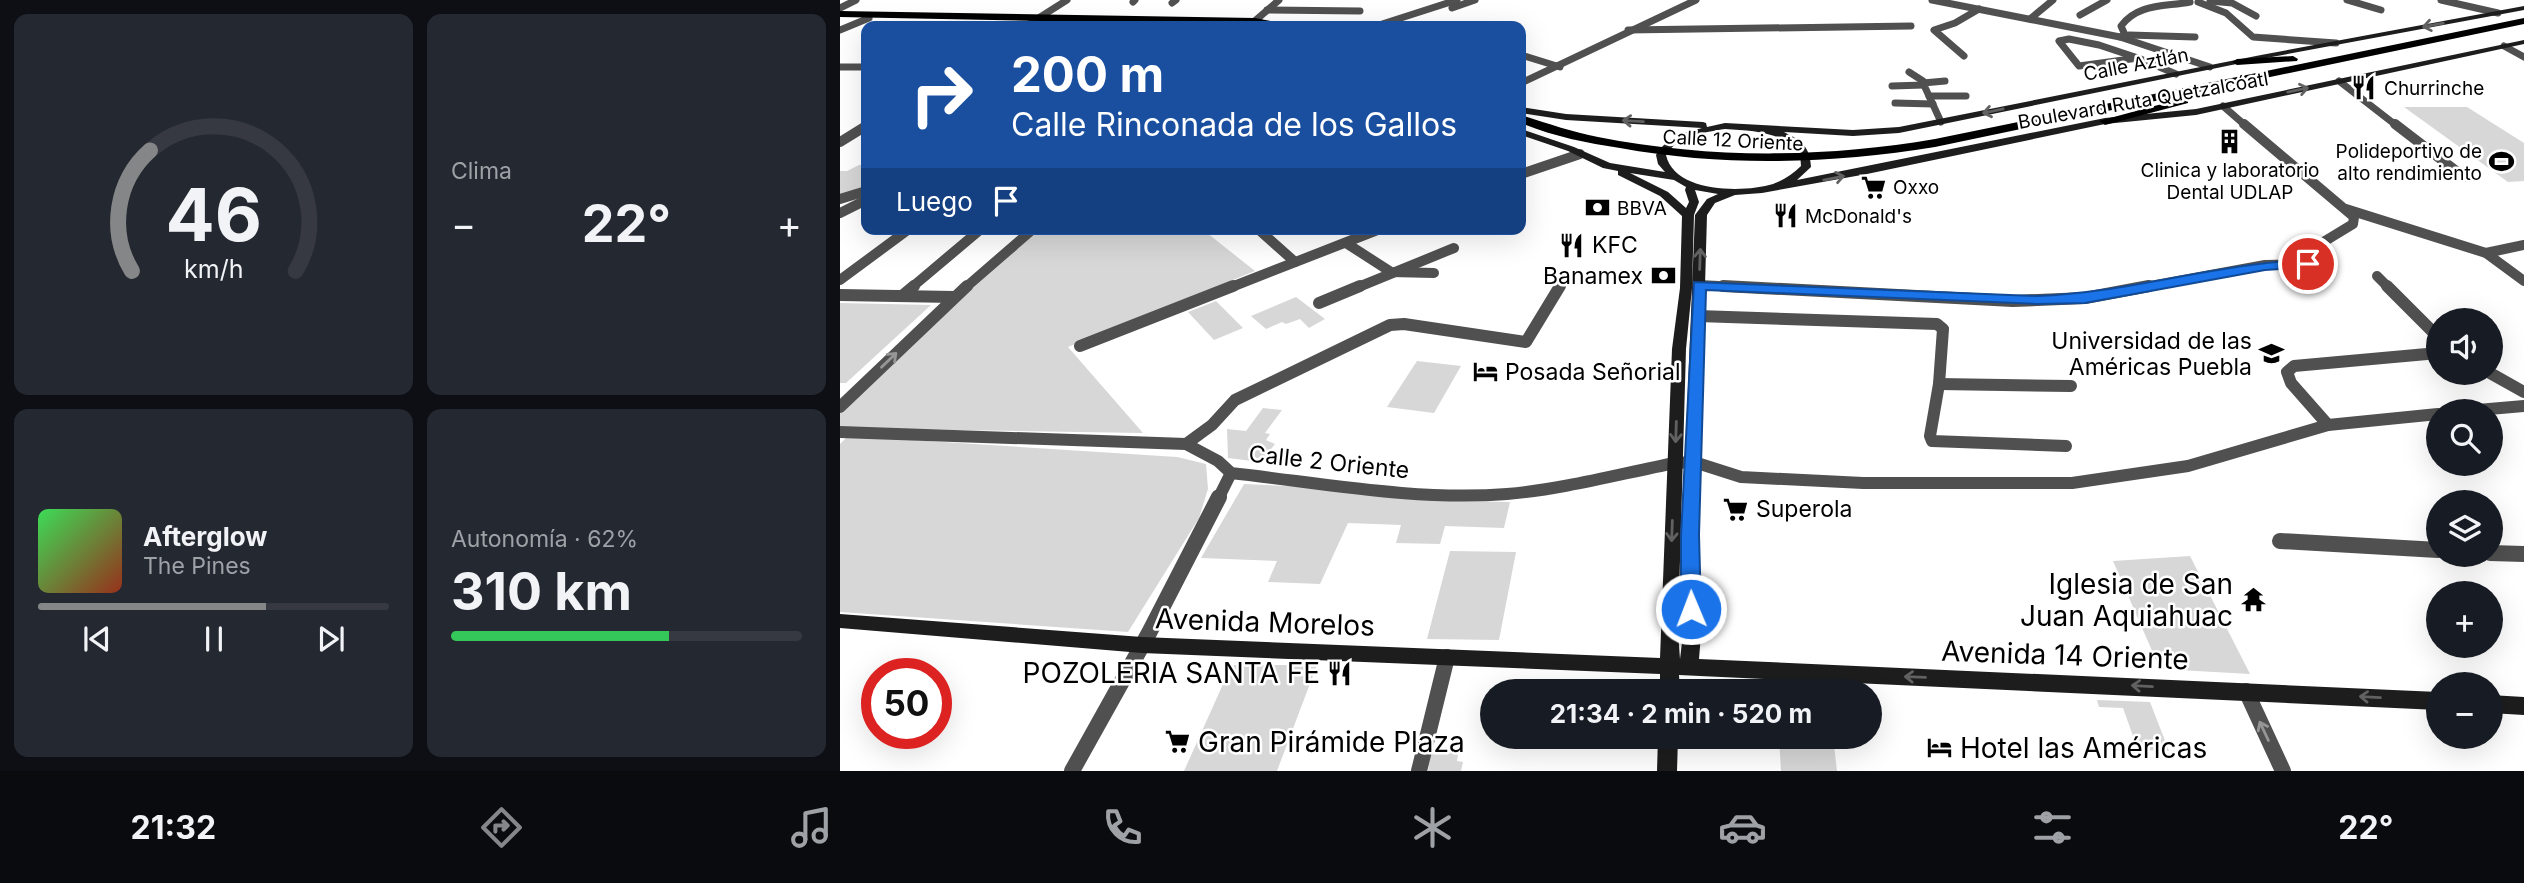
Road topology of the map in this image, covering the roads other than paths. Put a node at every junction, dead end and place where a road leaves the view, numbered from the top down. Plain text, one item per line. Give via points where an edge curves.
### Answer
1 (856, 0) edge
2 (1067, 0) edge
3 (1279, 0) edge
4 (1458, 0) edge
5 (1475, 0) edge
6 (1696, 0) edge
7 (1932, 0) edge
8 (1960, 0) edge
9 (2040, 0) edge
10 (2053, 0) edge
11 (2347, 0) edge
12 (2376, 0) edge
13 (2440, 0) edge
14 (2102, 1) edge
15 (2194, 1) edge
16 (2244, 2) dead end
17 (1989, 3) dead end
18 (2232, 3) junction
19 (1969, 5) junction
20 (2362, 5) junction
21 (2172, 6) junction
22 (840, 8) edge
23 (2524, 8) edge
24 (1979, 9) junction
25 (1267, 10) junction
26 (2381, 10) dead end
27 (1360, 11) dead end
28 (2495, 14) junction
29 (2080, 15) dead end
30 (2179, 15) dead end
31 (840, 16) edge
32 (2256, 16) dead end
33 (2019, 17) junction
34 (869, 18) junction
35 (2030, 19) junction
36 (861, 21) edge
37 (862, 21) edge
38 (992, 21) edge
39 (1001, 21) edge
40 (1035, 21) edge
41 (1258, 21) edge
42 (1392, 21) edge
43 (1410, 21) edge
44 (2524, 21) edge
45 (1911, 26) dead end
46 (2524, 29) edge
47 (840, 30) edge
48 (1628, 30) junction
49 (2123, 36) junction
50 (2194, 37) dead end
51 (2336, 43) junction
52 (2524, 44) edge
53 (2505, 46) junction
54 (2363, 54) junction
55 (1526, 56) edge
56 (1964, 57) dead end
57 (2524, 57) edge
58 (2138, 58) junction
59 (2237, 62) junction
60 (1560, 66) junction
61 (840, 67) edge
62 (861, 67) edge
63 (2210, 67) junction
64 (1909, 72) dead end
65 (2176, 74) junction
66 (1526, 81) edge
67 (1945, 81) dead end
68 (2339, 81) junction
69 (1924, 83) junction
70 (1892, 86) dead end
71 (1966, 96) dead end
72 (2198, 96) junction
73 (1931, 100) junction
74 (1895, 103) dead end
75 (2223, 106) junction
76 (1526, 111) edge
77 (2105, 121) junction
78 (1941, 122) junction
79 (1725, 126) junction
80 (1532, 128) edge
81 (1754, 128) junction
82 (861, 129) edge
83 (840, 133) edge
84 (855, 133) junction
85 (861, 133) edge
86 (1526, 134) edge
87 (840, 142) edge
88 (1868, 152) joint
89 (1580, 154) junction
90 (1662, 159) junction
91 (1607, 166) junction
92 (1526, 172) edge
93 (1675, 177) junction
94 (2464, 177) dead end
95 (1691, 184) junction
96 (1767, 189) junction
97 (1733, 192) junction
98 (861, 193) edge
99 (1664, 194) junction
100 (840, 201) edge
101 (861, 202) edge
102 (861, 203) edge
103 (2343, 208) junction
104 (840, 213) edge
105 (1688, 215) junction
106 (901, 235) edge
107 (974, 235) edge
108 (1026, 235) edge
109 (1265, 235) edge
110 (1365, 235) edge
111 (1346, 243) junction
112 (2524, 244) edge
113 (1454, 248) dead end
114 (2486, 253) junction
115 (1295, 262) junction
116 (1391, 272) junction
117 (1434, 273) dead end
118 (2377, 276) dead end
119 (840, 280) edge
120 (1563, 281) dead end
121 (2524, 281) edge
122 (1699, 285) junction
123 (840, 295) edge
124 (902, 296) junction
125 (954, 297) junction
126 (1319, 303) dead end
127 (1698, 316) junction
128 (2426, 325) edge
129 (1080, 346) dead end
130 (2426, 354) edge
131 (2503, 380) edge
132 (1939, 384) junction
133 (2071, 386) dead end
134 (2524, 392) edge
135 (2524, 406) edge
136 (840, 407) edge
137 (2503, 408) edge
138 (2426, 415) edge
139 (2328, 425) junction
140 (840, 432) edge
141 (1932, 441) joint
142 (1186, 444) junction
143 (2066, 446) dead end
144 (1694, 462) junction
145 (1675, 463) junction
146 (1231, 473) junction
147 (2280, 541) dead end
148 (2426, 549) edge
149 (2503, 553) edge
150 (2524, 554) edge
151 (840, 621) edge
152 (1142, 645) junction
153 (1447, 657) junction
154 (1680, 667) junction
155 (1675, 679) edge
156 (2246, 691) junction
157 (2426, 700) edge
158 (2503, 705) edge
159 (2524, 706) edge
160 (1668, 749) edge
161 (1072, 771) edge
162 (1419, 771) edge
163 (1667, 771) edge
164 (2283, 771) edge

1 - 22 street
2 - 40 street
3 - 25 street
4 - 42 street
5 - 43 street
6 - 48 street
7 - 19 street
8 - 19 street
9 - 33 street
10 - 35 street
11 - 20 street
12 - 20 street
13 - 28 street
14 - 29 street
15 - 18 street
15 - 21 street
15 - 51 street via 2226,13 2253,37
16 - 18 street
17 - 19 street
18 - 32 street
19 - 24 street
20 - 26 street
21 - 30 street
21 - 49 street via 2140,5 2127,13 2121,26
23 - 28 main road, Calle Aztlán
24 - 33 street
24 - 56 street via 1934,30
25 - 27 street
25 - 41 street
28 -> 51 main road, Calle Aztlán
31 - 34 main road
31 - 39 main road
33 - 35 street
34 - 37 street
34 - 38 main road
35 - 49 street
36 - 47 street
44 - 54 main road, Boulevard Ruta Quetzalcóatl
45 - 48 street
46 - 72 main road
48 - 60 street
49 - 50 street
49 - 63 street
51 - 59 main road, Calle Aztlán
52 - 53 main road, Boulevard Ruta Quetzalcóatl
53 - 57 street
53 - 68 main road, Boulevard Ruta Quetzalcóatl
54 - 59 main road
54 - 88 main road, Boulevard Ruta Quetzalcóatl
55 - 60 street
58 - 58 street via 2073,39 2059,41 2083,67
58 - 65 street
59 - 63 main road, Calle Aztlán
60 - 66 street
61 - 62 street
63 - 65 main road, Calle Aztlán
64 - 69 street
65 -> 78 main road, Calle Aztlán
67 - 69 street
75 -> 68 main road, Boulevard Ruta Quetzalcóatl
68 - 94 street
69 - 70 street
69 - 73 street
71 - 73 street
72 - 77 main road
72 - 80 main road, Calle 12 Oriente via 1946,148 1843,162 1741,163 1641,154
73 - 74 street
73 - 78 street
75 - 77 main road, Boulevard Ruta Quetzalcóatl
75 - 103 street
79 -> 76 main road
96 -> 77 main road, Boulevard Ruta Quetzalcóatl
78 - 81 main road, Calle Aztlán via 1867,133
79 - 81 main road
79 - 90 main road via 1672,141
80 - 88 main road, Calle 12 Oriente via 1683,153 1790,157
81 - 96 main road via 1791,139 1807,159 1806,167 1793,180
82 - 84 street
83 - 84 street
84 - 85 street
84 - 87 street
86 - 89 main road, Calle 12 Oriente
89 - 90 main road via 1596,153 1638,164
89 - 91 main road, Calle 12 Oriente
89 - 92 street
90 - 93 main road
91 - 93 main road, Calle 12 Oriente
91 - 99 main road
93 - 95 main road
95 - 97 main road
95 - 99 main road
95 - 105 main road via 1694,202
96 - 97 main road
122 -> 97 main road via 1702,211 1711,201
98 - 100 street
99 - 105 main road
100 - 101 street
102 - 104 street
103 - 114 street
103 - 122 street via 2354,217 2353,224 2325,241 2320,260 2265,265 2085,298 2013,301
105 -> 145 main road
106 - 119 street
107 - 124 street
108 - 125 street
109 - 115 street
110 - 111 street
111 - 115 street
111 - 116 street
112 - 114 street
113 - 116 street
114 - 121 street
115 - 129 street
116 - 117 street
116 - 126 street
118 - 128 street
120 - 142 street via 1526,342 1390,325 1235,400
122 - 127 main road
123 - 124 street
124 - 125 street
136 -> 125 street
127 - 132 street via 1937,324 1943,329
127 - 144 main road
130 - 139 street via 2294,366 2287,372 2291,383
131 - 134 street
132 - 133 street
132 - 141 street
135 - 137 street
138 - 139 street
139 - 144 street via 2188,466 2073,483 1863,483 1741,477
140 - 142 street, Calle 2 Oriente
141 - 143 street
142 - 146 street, Calle 2 Oriente
144 - 145 street, Calle 2 Oriente
144 - 154 main road
145 - 146 street, Calle 2 Oriente via 1536,490 1482,495
145 -> 154 main road via 1669,631
146 - 152 street
147 - 148 street
149 - 150 street
151 - 152 main road, Avenida Morelos
152 - 153 main road, Avenida Morelos
152 - 161 street
153 - 154 main road, Avenida Morelos
153 - 162 street
154 - 155 main road
156 -> 154 main road, Avenida 14 Oriente
157 -> 156 main road, Avenida 14 Oriente
164 -> 156 street
158 - 159 main road
160 - 163 main road

